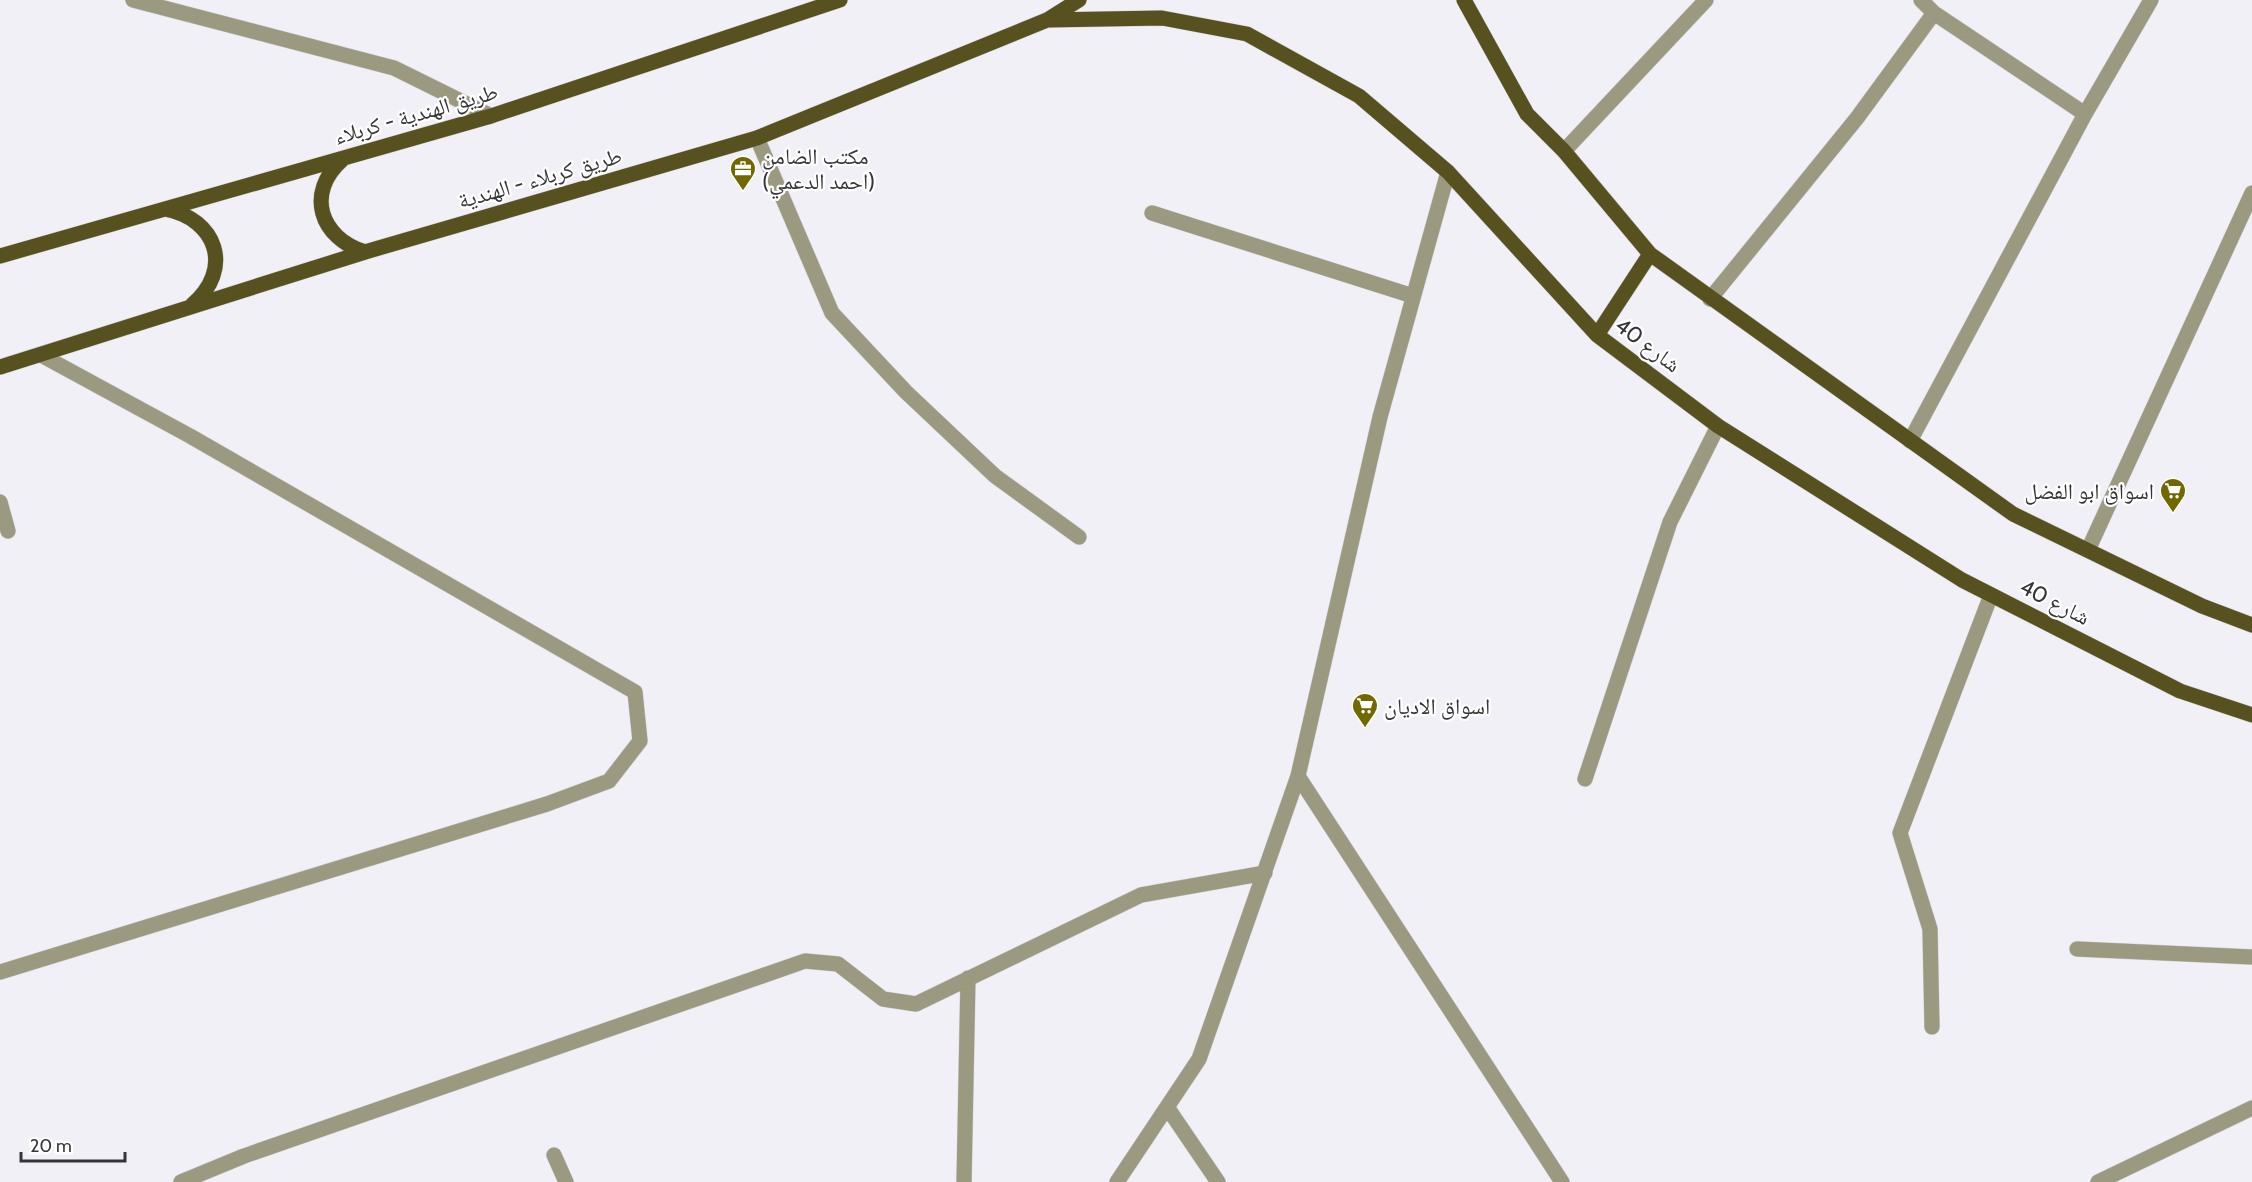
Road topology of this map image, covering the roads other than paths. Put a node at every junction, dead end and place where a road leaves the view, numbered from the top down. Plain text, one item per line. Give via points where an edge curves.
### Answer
1 (133, 0) edge
2 (840, 0) edge
3 (1080, 0) edge
4 (1464, 0) edge
5 (1706, 0) edge
6 (1921, 0) edge
7 (2151, 0) edge
8 (160, 3) edge
9 (1934, 13) junction
10 (1047, 20) junction
11 (2085, 114) junction
12 (490, 116) junction
13 (757, 138) junction
14 (1564, 151) junction
15 (345, 158) junction
16 (1448, 172) junction
17 (2252, 193) edge
18 (165, 209) junction
19 (1152, 213) dead end
20 (365, 252) junction
21 (1650, 254) junction
22 (0, 256) edge
23 (1413, 296) junction
24 (1710, 299) junction
25 (190, 307) junction
26 (1597, 335) junction
27 (41, 355) junction
28 (0, 367) edge
29 (1718, 426) junction
30 (1910, 441) junction
31 (0, 502) edge
32 (8, 531) dead end
33 (1080, 537) dead end
34 (2088, 550) junction
35 (1991, 595) junction
36 (2252, 624) edge
37 (2252, 715) edge
38 (1298, 776) junction
39 (1585, 779) dead end
40 (1265, 873) junction
41 (2077, 949) dead end
42 (2252, 957) edge
43 (0, 972) edge
44 (968, 978) junction
45 (1932, 1027) dead end
46 (1167, 1107) junction
47 (2252, 1108) edge
48 (554, 1155) dead end
49 (181, 1182) edge
50 (566, 1182) edge
51 (964, 1182) edge
52 (1117, 1182) edge
53 (1218, 1182) edge
54 (1562, 1182) edge
55 (2098, 1182) edge

1 - 8 street
2 - 12 main road, طريق الهندية - كربلاء
3 - 10 main road, طريق كربلاء - الهندية
4 - 14 main road via 1527,114
5 - 14 street
6 - 9 street
7 - 11 street
8 - 12 street via 394,68
9 - 11 street
9 - 24 street via 1857,118
10 - 13 main road, طريق كربلاء - الهندية
10 - 16 main road, شارع 40 via 1162,18 1247,34 1359,96
11 - 30 street
12 - 15 main road, طريق الهندية - كربلاء
13 - 20 main road, طريق كربلاء - الهندية
13 - 33 street via 832,313 906,392 995,476
14 - 21 main road
15 - 18 main road, طريق الهندية - كربلاء
15 - 20 main road via 325,182 322,212 337,239
16 - 23 street
16 - 26 main road, شارع 40
17 - 34 street
18 - 22 main road, طريق الهندية - كربلاء
18 - 25 main road via 196,220 214,248 212,282
19 - 23 street
20 - 25 main road, طريق كربلاء - الهندية
21 - 24 main road
21 - 26 main road
23 - 38 street via 1380,417
24 - 30 main road
25 - 27 main road, طريق كربلاء - الهندية
26 - 29 main road, شارع 40
27 - 28 main road, طريق كربلاء - الهندية
27 - 43 street via 635,692 640,741 609,781 547,804
29 - 35 main road, شارع 40
29 - 39 street via 1670,522
30 - 34 main road via 2013,514
31 - 32 street
34 - 36 main road via 2202,606
35 - 37 main road, شارع 40 via 2180,691
35 - 45 street via 1900,833 1930,928
38 - 40 street
38 - 54 street
40 - 44 street via 1141,895
40 - 46 street via 1199,1059
41 - 42 street
44 - 49 street via 916,1004 883,999 838,964 805,962 244,1156
44 - 51 street
46 - 52 street
46 - 53 street
47 - 55 street
48 - 50 street

